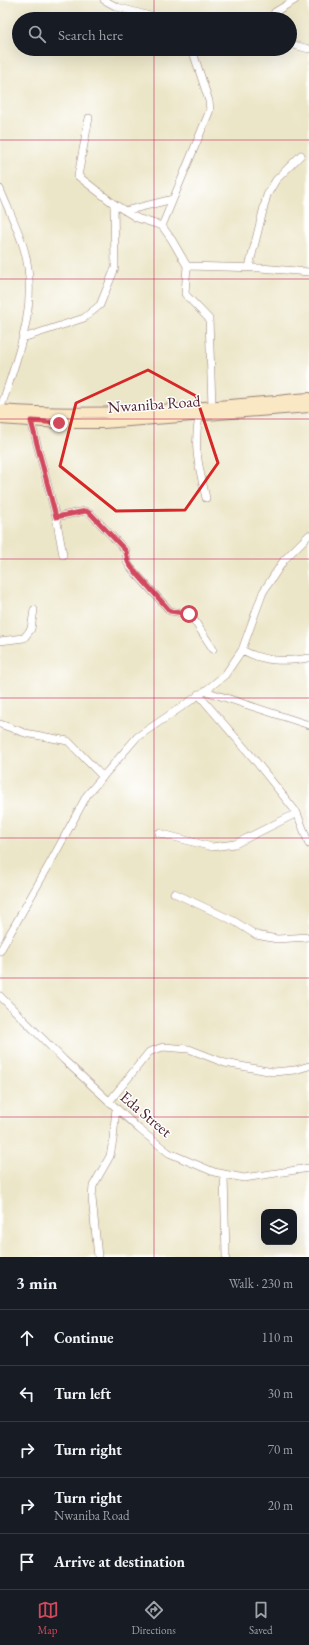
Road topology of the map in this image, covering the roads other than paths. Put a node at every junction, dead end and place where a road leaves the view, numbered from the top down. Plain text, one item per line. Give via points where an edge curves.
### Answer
1 (104, 0) edge
2 (295, 0) edge
3 (135, 12) edge
4 (275, 12) edge
5 (297, 46) edge
6 (309, 50) edge
7 (194, 56) edge
8 (89, 118) dead end
9 (301, 155) dead end
10 (0, 190) edge
11 (173, 199) junction
12 (114, 204) junction
13 (125, 211) junction
14 (162, 226) junction
15 (187, 266) junction
16 (249, 267) junction
17 (309, 272) edge
18 (23, 338) junction
19 (309, 398) edge
20 (212, 406) junction
21 (309, 407) edge
22 (0, 410) edge
23 (199, 417) junction
24 (0, 419) edge
25 (31, 421) junction
26 (206, 498) dead end
27 (56, 517) junction
28 (309, 535) edge
29 (63, 555) dead end
30 (34, 610) dead end
31 (0, 641) edge
32 (213, 649) dead end
33 (242, 650) junction
34 (309, 658) edge
35 (202, 693) junction
36 (0, 724) edge
37 (309, 725) edge
38 (103, 777) junction
39 (297, 812) junction
40 (159, 833) dead end
41 (309, 844) edge
42 (174, 893) dead end
43 (309, 937) edge
44 (0, 951) edge
45 (0, 996) edge
46 (309, 1066) edge
47 (109, 1102) junction
48 (116, 1108) junction
49 (309, 1168) edge
50 (224, 1174) junction
51 (98, 1257) edge
52 (226, 1257) edge

1 - 3 street
2 - 4 street
5 - 6 street
7 - 11 street via 210,110
8 - 12 street via 78,176
9 - 16 street via 276,180 267,195
10 - 18 street via 25,250 30,281 30,303
11 - 13 street
11 - 14 street
12 - 13 street
12 - 18 street via 115,268 100,305 84,318
13 - 14 street
14 - 15 street
15 - 16 street
15 - 20 street via 185,294 209,319
16 - 17 street
18 - 22 street
19 - 20 main road
20 - 22 main road via 96,413
21 - 23 main road, Nwaniba Road
23 - 25 main road, Nwaniba Road via 103,423
23 - 26 street via 196,435 197,457
24 - 25 main road, Nwaniba Road
25 - 27 street
27 - 29 street
27 - 32 street via 86,511 91,514 126,551 132,568 170,611 190,614
28 - 33 street via 284,560 263,592
30 - 31 street via 31,629 24,638
33 - 34 street via 254,657 288,662
33 - 35 street via 225,675
35 - 37 street
35 - 38 street via 137,737
35 - 39 street
36 - 38 street via 25,733 68,741
38 - 44 street via 87,795
39 - 40 street via 235,844 212,847
39 - 41 street
42 - 43 street via 234,921 256,935 277,939
45 - 47 street, Eda Street
46 - 47 street via 272,1072 225,1063 189,1049 163,1047 149,1052
47 - 48 street, Eda Street
48 - 50 street, Eda Street via 169,1153
48 - 51 street via 110,1156 93,1186
49 - 50 street, Eda Street via 244,1178
50 - 52 street

